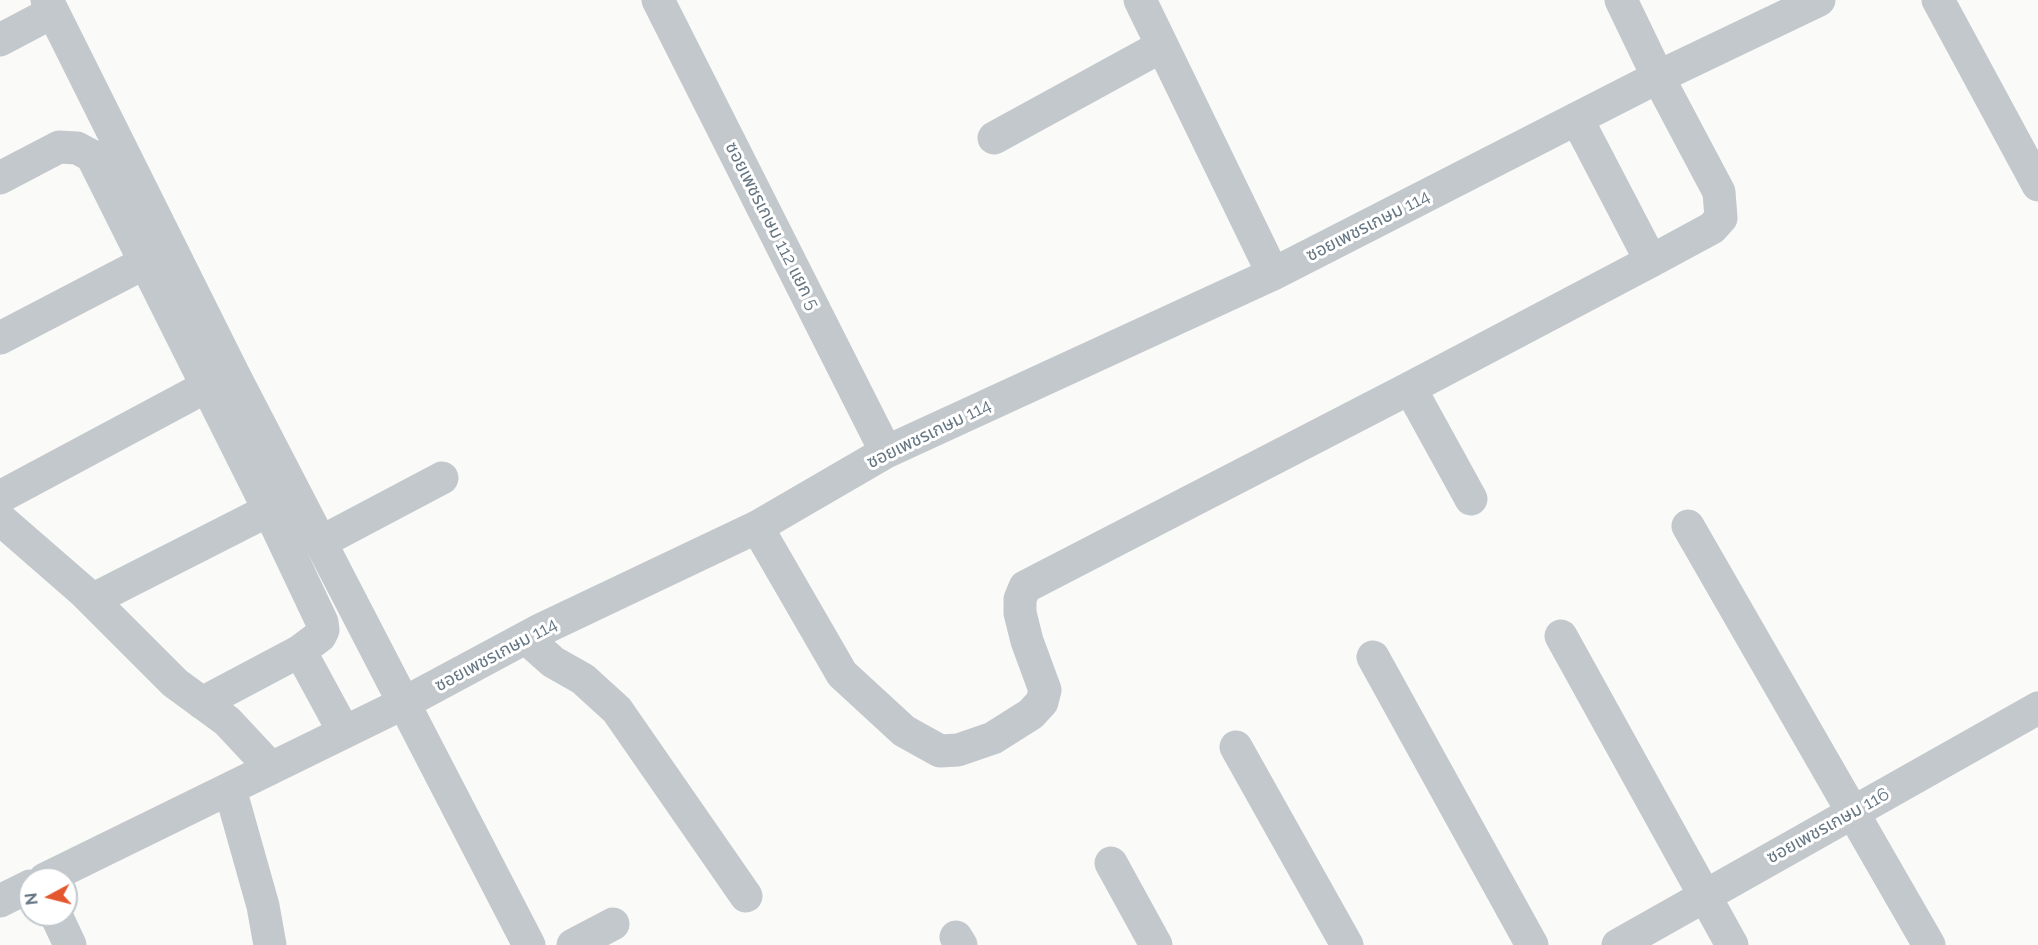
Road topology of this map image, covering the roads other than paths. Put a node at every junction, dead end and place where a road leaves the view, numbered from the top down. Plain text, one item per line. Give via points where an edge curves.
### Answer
1 (658, 0) edge
2 (1140, 0) edge
3 (1621, 0) edge
4 (1819, 0) edge
5 (1938, 0) edge
6 (50, 6) edge
7 (0, 40) edge
8 (1162, 46) junction
9 (1658, 77) junction
10 (1577, 119) junction
11 (994, 138) dead end
12 (0, 178) edge
13 (2038, 185) edge
14 (1652, 261) junction
15 (146, 262) junction
16 (1272, 274) junction
17 (0, 338) edge
18 (220, 380) junction
19 (1410, 388) junction
20 (886, 452) junction
21 (441, 478) dead end
22 (0, 497) edge
23 (1471, 499) dead end
24 (269, 510) junction
25 (0, 519) edge
26 (1688, 526) dead end
27 (757, 527) junction
28 (321, 542) junction
29 (92, 600) junction
30 (1561, 636) dead end
31 (526, 638) junction
32 (300, 651) junction
33 (1373, 657) dead end
34 (202, 703) junction
35 (404, 704) junction
36 (2038, 708) edge
37 (344, 732) junction
38 (1236, 747) dead end
39 (271, 768) junction
40 (230, 789) junction
41 (1853, 812) junction
42 (1111, 863) dead end
43 (70, 867) edge
44 (18, 892) edge
45 (1704, 895) junction
46 (746, 896) dead end
47 (0, 901) edge
48 (613, 924) dead end
49 (62, 927) edge
50 (70, 945) edge
51 (270, 945) edge
52 (529, 945) edge
53 (573, 945) edge
54 (1156, 945) edge
55 (1347, 945) edge
56 (1532, 945) edge
57 (1618, 945) edge
58 (1732, 945) edge
59 (1929, 945) edge

1 - 20 street, ซอยเพชรเกษม 112 แยก 5
2 - 8 street
3 - 9 street
4 - 9 street, ซอยเพชรเกษม 114
5 - 13 street
6 - 7 street
6 - 18 street
8 - 11 street
8 - 16 street
9 - 10 street, ซอยเพชรเกษม 114
9 - 14 street via 1719,192 1721,219 1712,228
10 - 14 street
10 - 16 street, ซอยเพชรเกษม 114
12 - 15 street via 59,147 77,148 93,156
14 - 19 street
15 - 17 street
15 - 18 street
16 - 20 street, ซอยเพชรเกษม 114
18 - 22 street
18 - 24 street
18 - 28 street
19 - 23 street
19 - 27 street via 1025,587 1020,613 1045,690 1042,702 1031,714 993,738 958,750 940,751 904,731 842,674
20 - 27 street, ซอยเพชรเกษม 114
21 - 28 street
24 - 29 street
24 - 32 street via 322,622 320,636
25 - 29 street
26 - 41 street
27 - 31 street, ซอยเพชรเกษม 114
28 - 35 street
29 - 34 street via 175,683
30 - 45 street
31 - 35 street, ซอยเพชรเกษม 114
31 - 46 street via 553,662 583,679 617,710
32 - 34 street
32 - 37 street
33 - 56 street
34 - 39 street via 227,721
35 - 37 street, ซอยเพชรเกษม 114
35 - 52 street
36 - 41 street, ซอยเพชรเกษม 116
37 - 39 street, ซอยเพชรเกษม 114
38 - 55 street
39 - 40 street, ซอยเพชรเกษม 114
40 - 43 street, ซอยเพชรเกษม 114
40 - 51 street
41 - 45 street, ซอยเพชรเกษม 116
41 - 59 street
42 - 54 street
44 - 47 street
45 - 57 street, ซอยเพชรเกษม 116
45 - 58 street
48 - 53 street
49 - 50 street

